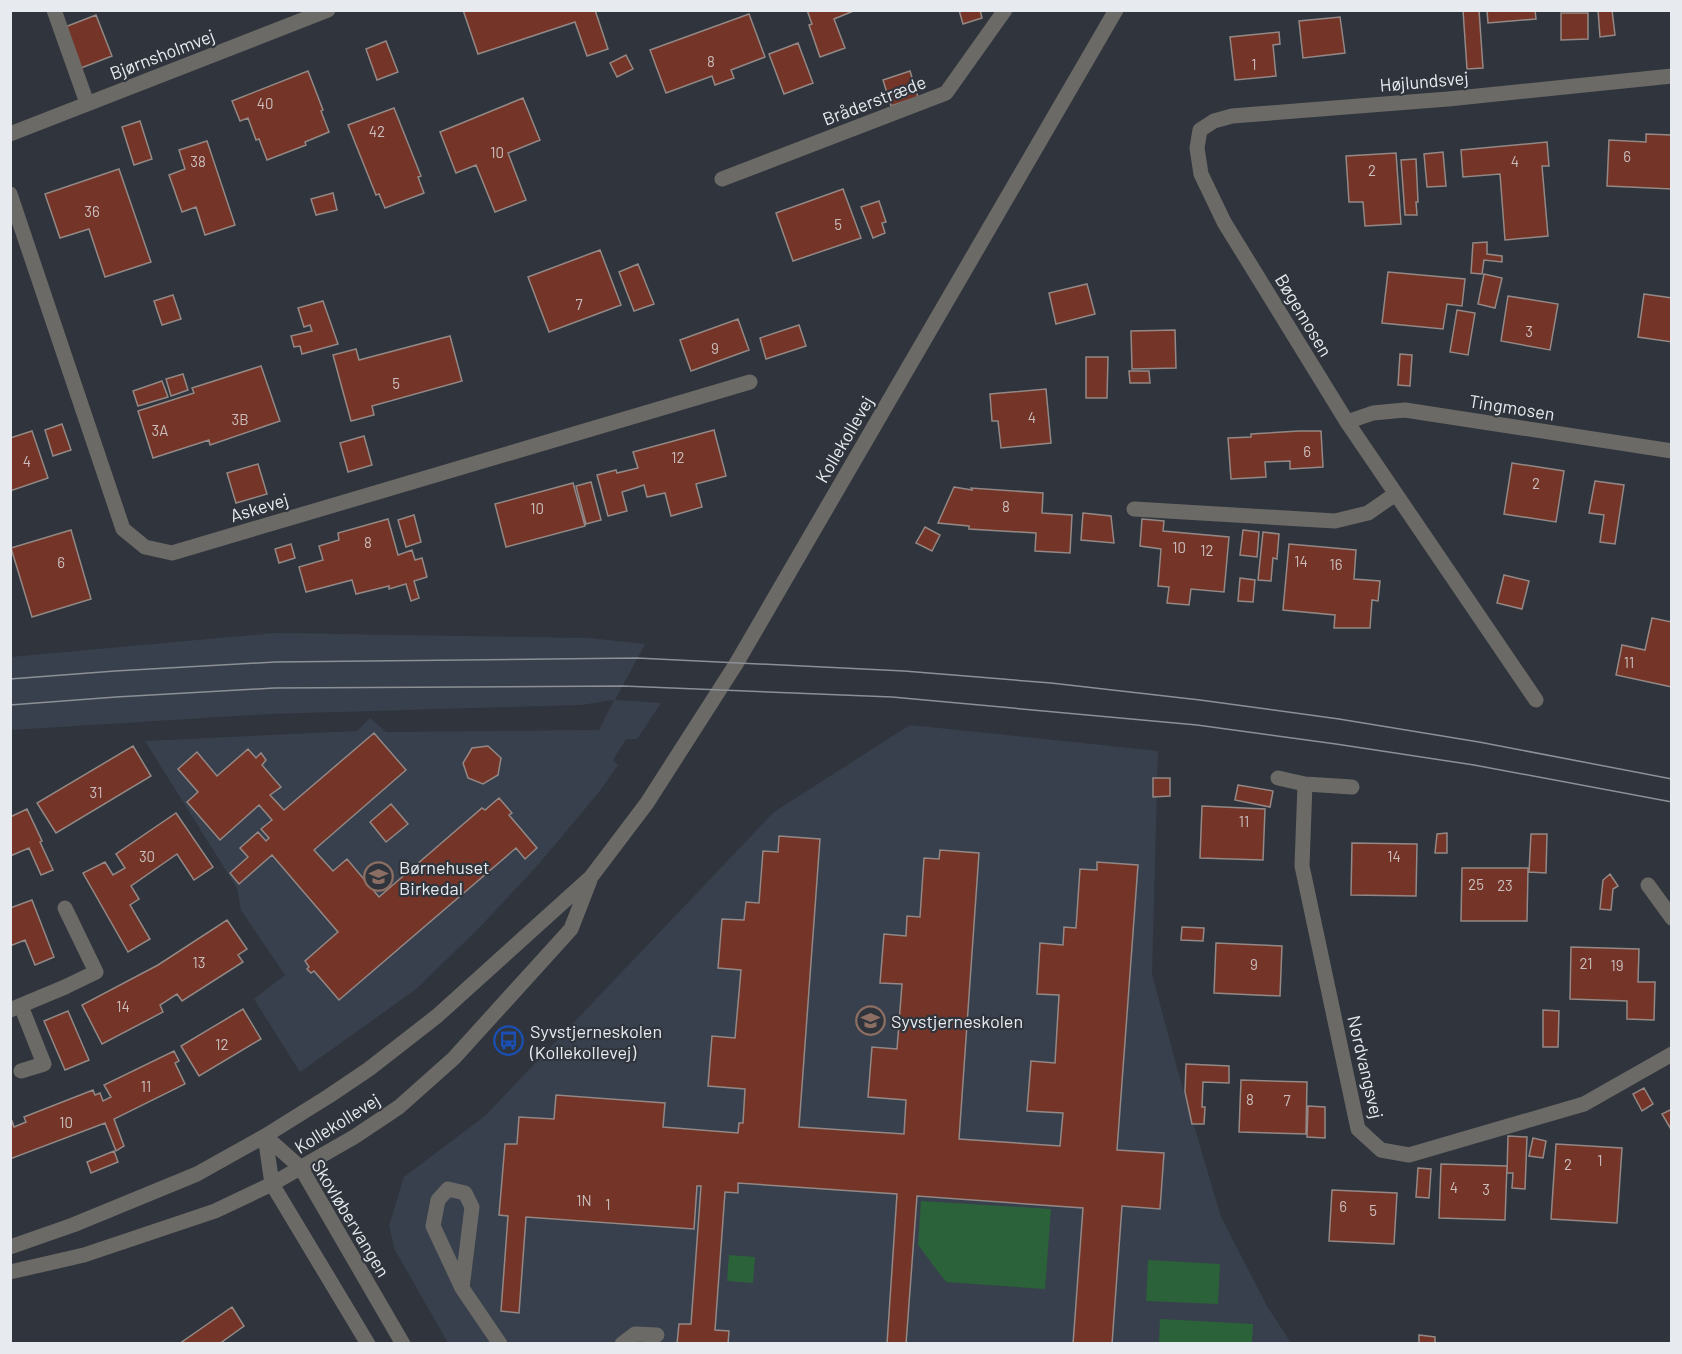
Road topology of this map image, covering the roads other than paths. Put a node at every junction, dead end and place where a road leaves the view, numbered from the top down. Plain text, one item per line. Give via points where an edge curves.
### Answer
1 (54, 10) edge
2 (328, 10) edge
3 (1005, 10) edge
4 (1116, 10) edge
5 (1671, 76) edge
6 (87, 103) junction
7 (10, 134) edge
8 (1197, 148) joint
9 (722, 179) dead end
10 (10, 194) edge
11 (750, 382) dead end
12 (1347, 422) junction
13 (1671, 451) edge
14 (1394, 495) junction
15 (1134, 509) dead end
16 (1536, 700) dead end
17 (1278, 778) dead end
18 (1305, 784) junction
19 (1352, 787) dead end
20 (591, 877) junction
21 (1648, 885) dead end
22 (65, 908) dead end
23 (1671, 918) edge
24 (16, 1008) edge
25 (1671, 1054) edge
26 (21, 1071) dead end
27 (265, 1136) junction
28 (301, 1168) junction
29 (272, 1184) junction
30 (10, 1247) edge
31 (10, 1272) edge
32 (462, 1288) junction
33 (657, 1335) dead end
34 (368, 1344) edge
35 (403, 1344) edge
36 (500, 1344) edge
37 (622, 1344) edge

1 - 6 street
2 - 6 street, Bjørnsholmvej
3 - 9 street, Bråderstræde via 946,93
4 - 20 street, Kollekollevej via 736,664 647,803
5 - 8 street, Højlundsvej via 1232,116 1214,120 1200,130
6 - 7 street, Bjørnsholmvej
8 - 12 street, Bøgemosen via 1201,174 1224,222
10 - 11 street, Askevej via 123,529 145,547 172,553
12 - 13 street, Tingmosen via 1405,410
12 - 14 street, Bøgemosen
14 - 15 street via 1368,513 1335,520
14 - 16 street, Bøgemosen
17 - 18 street
18 - 19 street
18 - 25 street, Nordvangsvej via 1302,866 1358,1129 1381,1150 1409,1155 1584,1104
20 - 27 street, Kollekollevej via 437,1016 361,1074
20 - 28 street, Kollekollevej via 571,929 453,1058 399,1107
21 - 23 street
22 - 24 street via 96,972
24 - 26 street via 44,1064
27 - 28 street, Skovløbervangen
27 - 29 street
27 - 30 street, Kollekollevej via 197,1174
28 - 29 street, Kollekollevej
28 - 35 street, Skovløbervangen
29 - 31 street, Kollekollevej via 206,1215 84,1255
29 - 34 street
32 - 32 street via 472,1208 465,1193 448,1189 438,1200 433,1226
32 - 36 street
33 - 37 street via 635,1334

